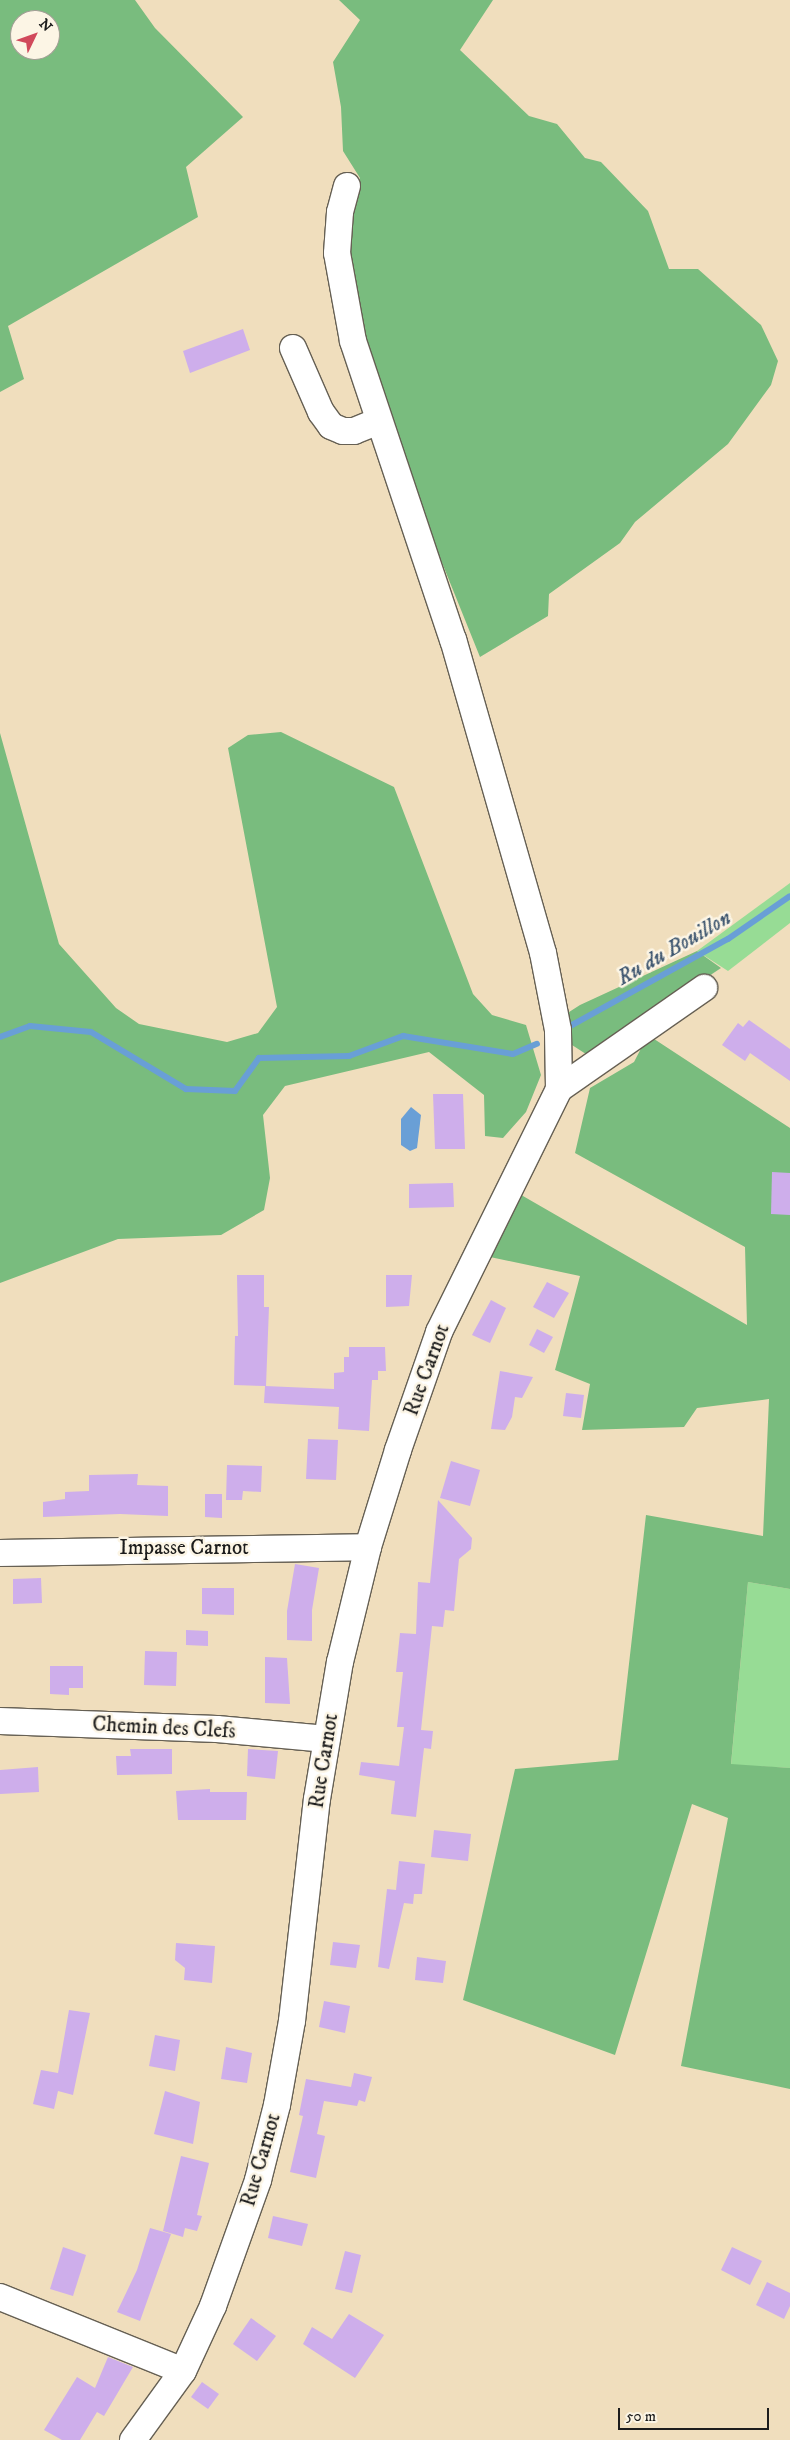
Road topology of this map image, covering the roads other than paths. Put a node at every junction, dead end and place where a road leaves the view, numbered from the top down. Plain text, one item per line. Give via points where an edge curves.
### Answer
1 (348, 186) dead end
2 (293, 348) dead end
3 (379, 421) junction
4 (704, 988) dead end
5 (559, 1089) junction
6 (368, 1547) junction
7 (0, 1553) edge
8 (0, 1721) edge
9 (327, 1738) junction
10 (0, 2297) edge
11 (183, 2371) junction
12 (134, 2440) edge

1 - 3 street via 338,229 340,278 353,341
2 - 3 street via 326,420 338,430 354,431
3 - 5 street via 453,640 543,953 558,1030
4 - 5 street
5 - 6 street, Rue Carnot via 440,1332
6 - 7 street, Impasse Carnot
6 - 9 street, Rue Carnot via 340,1662
8 - 9 street, Chemin des Clefs via 217,1729
9 - 11 street, Rue Carnot via 292,2021 277,2105 258,2180 213,2306
10 - 11 street
11 - 12 street, Rue Carnot

